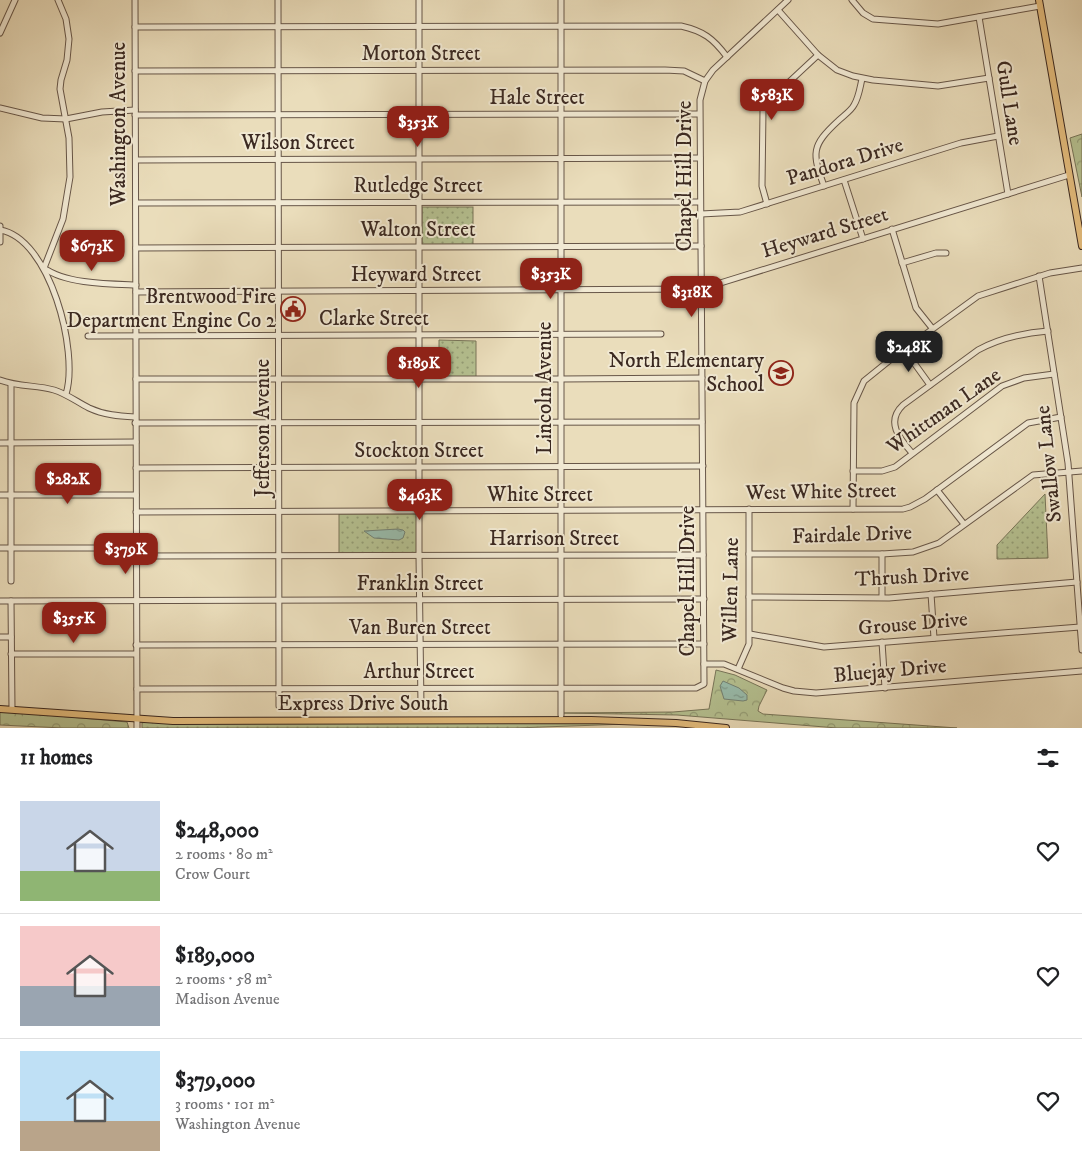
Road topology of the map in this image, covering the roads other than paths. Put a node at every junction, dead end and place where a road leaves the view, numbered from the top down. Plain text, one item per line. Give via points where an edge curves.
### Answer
1 (16, 0) edge
2 (58, 0) edge
3 (135, 0) edge
4 (278, 0) edge
5 (419, 0) edge
6 (561, 0) edge
7 (788, 0) edge
8 (852, 0) edge
9 (1039, 3) edge
10 (778, 10) junction
11 (978, 17) junction
12 (419, 26) junction
13 (561, 26) junction
14 (135, 27) junction
15 (278, 27) junction
16 (0, 33) edge
17 (818, 55) junction
18 (727, 57) junction
19 (420, 70) junction
20 (561, 70) junction
21 (278, 71) junction
22 (135, 72) junction
23 (989, 78) junction
24 (862, 79) junction
25 (705, 81) junction
26 (0, 108) edge
27 (135, 113) junction
28 (420, 114) junction
29 (561, 114) junction
30 (699, 114) junction
31 (278, 115) junction
32 (66, 119) junction
33 (998, 136) junction
34 (420, 158) junction
35 (561, 158) junction
36 (700, 158) junction
37 (278, 159) junction
38 (136, 160) junction
39 (1069, 175) junction
40 (844, 180) junction
41 (824, 186) junction
42 (1008, 194) junction
43 (278, 202) junction
44 (420, 202) junction
45 (700, 202) junction
46 (136, 203) junction
47 (562, 203) junction
48 (767, 204) junction
49 (701, 214) junction
50 (1080, 221) edge
51 (0, 228) edge
52 (892, 230) junction
53 (863, 238) junction
54 (0, 242) edge
55 (701, 246) junction
56 (1082, 246) edge
57 (278, 247) junction
58 (419, 247) junction
59 (561, 247) junction
60 (136, 248) junction
61 (946, 253) dead end
62 (902, 263) junction
63 (44, 268) junction
64 (1082, 268) edge
65 (1039, 276) junction
66 (136, 285) junction
67 (701, 289) junction
68 (278, 291) junction
69 (420, 291) junction
70 (561, 291) junction
71 (136, 292) junction
72 (932, 328) junction
73 (1048, 330) junction
74 (661, 334) dead end
75 (135, 335) junction
76 (278, 335) junction
77 (419, 335) junction
78 (561, 335) junction
79 (88, 336) dead end
80 (904, 350) junction
81 (1054, 374) junction
82 (702, 378) junction
83 (136, 379) junction
84 (279, 379) junction
85 (420, 379) junction
86 (561, 379) junction
87 (0, 380) edge
88 (11, 384) junction
89 (930, 384) junction
90 (66, 394) junction
91 (135, 417) junction
92 (1061, 417) junction
93 (702, 422) junction
94 (136, 423) junction
95 (279, 423) junction
96 (561, 423) junction
97 (420, 424) junction
98 (0, 442) edge
99 (11, 442) junction
100 (136, 442) junction
101 (912, 453) junction
102 (703, 466) junction
103 (420, 467) junction
104 (136, 468) junction
105 (279, 468) junction
106 (561, 468) junction
107 (853, 470) junction
108 (1082, 471) edge
109 (1068, 472) junction
110 (937, 490) junction
111 (0, 494) edge
112 (11, 494) junction
113 (136, 495) junction
114 (703, 509) junction
115 (853, 509) junction
116 (749, 510) junction
117 (561, 511) junction
118 (136, 512) junction
119 (279, 512) junction
120 (420, 512) junction
121 (964, 524) junction
122 (0, 548) edge
123 (11, 548) junction
124 (136, 548) junction
125 (749, 554) junction
126 (882, 554) junction
127 (703, 555) junction
128 (136, 556) junction
129 (279, 556) junction
130 (419, 556) junction
131 (561, 556) junction
132 (11, 580) dead end
133 (1077, 582) junction
134 (931, 594) junction
135 (749, 597) junction
136 (882, 598) junction
137 (279, 600) junction
138 (419, 600) junction
139 (561, 600) junction
140 (704, 600) junction
141 (0, 601) edge
142 (11, 601) junction
143 (136, 601) junction
144 (1080, 626) junction
145 (750, 634) junction
146 (0, 637) edge
147 (11, 637) junction
148 (934, 638) junction
149 (882, 642) junction
150 (279, 644) junction
151 (420, 644) junction
152 (562, 644) junction
153 (704, 644) junction
154 (136, 645) junction
155 (1082, 650) edge
156 (11, 654) junction
157 (136, 654) junction
158 (704, 664) junction
159 (738, 669) junction
160 (1082, 671) edge
161 (701, 686) joint
162 (279, 688) junction
163 (561, 688) junction
164 (885, 688) junction
165 (137, 689) junction
166 (420, 689) junction
167 (279, 706) dead end
168 (421, 706) dead end
169 (0, 709) edge
170 (12, 709) junction
171 (561, 716) dead end
172 (137, 719) junction
173 (137, 728) edge
174 (726, 728) edge

1 - 16 street
2 - 32 street via 66,19 69,39 60,89
3 - 14 street, Washington Avenue
4 - 15 street, Jefferson Avenue
5 - 12 street
6 - 13 street, Lincoln Avenue
7 - 10 street, Chapel Hill Drive
8 - 11 street via 863,14 873,19 938,24
9 - 11 street
9 - 39 main road
10 - 17 street
10 - 18 street, Chapel Hill Drive
11 - 23 street, Gull Lane
12 - 13 street
12 - 15 street
12 - 19 street
13 - 18 street via 681,26 703,33
13 - 20 street, Lincoln Avenue
14 - 15 street
14 - 22 street, Washington Avenue
15 - 21 street, Jefferson Avenue
17 - 24 street via 837,70
17 - 48 street via 763,110 762,186
18 - 25 street, Chapel Hill Drive
19 - 20 street, Morton Street
19 - 21 street, Morton Street
19 - 28 street
20 - 25 street, Morton Street via 677,70
20 - 29 street, Lincoln Avenue
21 - 22 street, Morton Street
21 - 31 street, Jefferson Avenue
22 - 27 street, Washington Avenue
23 - 24 street via 938,86
23 - 33 street, Gull Lane
24 - 41 street via 854,106 826,132 817,147 816,163
25 - 30 street, Chapel Hill Drive
26 - 32 street, Hale Street via 34,117
27 - 31 street, Hale Street
27 - 32 street, Hale Street via 102,112
27 - 38 street, Washington Avenue
28 - 29 street, Hale Street
28 - 31 street, Hale Street
28 - 34 street
29 - 30 street, Hale Street
29 - 35 street, Lincoln Avenue
30 - 36 street, Chapel Hill Drive
31 - 37 street, Jefferson Avenue
32 - 63 street via 70,166 67,199 58,234
33 - 40 street, Pandora Drive via 961,143
33 - 42 street, Gull Lane
34 - 35 street, Wilson Street
34 - 37 street, Wilson Street
34 - 44 street
35 - 36 street, Wilson Street
35 - 47 street, Lincoln Avenue
36 - 45 street, Chapel Hill Drive
37 - 38 street, Wilson Street
37 - 43 street, Jefferson Avenue
38 - 46 street, Washington Avenue
39 - 42 street, Heyward Street
39 - 50 main road
40 - 41 street, Pandora Drive
40 - 53 street
41 - 48 street, Pandora Drive
42 - 52 street, Heyward Street
43 - 44 street, Rutledge Street
43 - 46 street, Rutledge Street
43 - 57 street, Jefferson Avenue
44 - 47 street, Rutledge Street
44 - 58 street
45 - 47 street, Rutledge Street
45 - 49 street, Chapel Hill Drive
46 - 60 street, Washington Avenue
47 - 59 street, Lincoln Avenue
48 - 49 street, Pandora Drive via 732,214
49 - 55 street, Chapel Hill Drive
50 - 56 main road
51 - 54 street
51 - 63 street via 17,235
52 - 53 street, Heyward Street
52 - 62 street
53 - 67 street, Heyward Street
55 - 59 street, Walton Street
55 - 67 street, Chapel Hill Drive
57 - 58 street, Walton Street
57 - 60 street, Walton Street
57 - 68 street, Jefferson Avenue
58 - 59 street, Walton Street
58 - 69 street
59 - 70 street, Lincoln Avenue
60 - 66 street, Washington Avenue
61 - 62 street
62 - 72 street via 916,308
63 - 66 street via 71,278
63 - 90 street via 57,301 66,341 69,380
64 - 65 street
65 - 72 street via 978,296
65 - 73 street, Swallow Lane
66 - 71 street, Washington Avenue
67 - 70 street, Heyward Street
67 - 82 street, Chapel Hill Drive
68 - 69 street, Heyward Street
68 - 71 street, Heyward Street
68 - 76 street, Jefferson Avenue
69 - 70 street, Heyward Street
69 - 77 street
70 - 78 street, Lincoln Avenue
71 - 75 street, Washington Avenue
72 - 80 street
73 - 81 street, Swallow Lane
73 - 89 street via 988,344
74 - 78 street, Clarke Street
75 - 76 street, Clarke Street
75 - 79 street, Clarke Street
75 - 83 street, Washington Avenue
76 - 77 street, Clarke Street
76 - 84 street, Jefferson Avenue
77 - 78 street, Clarke Street
77 - 85 street
78 - 86 street, Lincoln Avenue
80 - 89 street
80 - 107 street via 864,381 857,395 853,414
81 - 92 street, Swallow Lane
81 - 101 street, Whittman Lane via 1024,378 1002,386
82 - 86 street
82 - 93 street, Chapel Hill Drive
83 - 84 street
83 - 91 street, Washington Avenue
84 - 85 street
84 - 95 street, Jefferson Avenue
85 - 86 street
85 - 97 street
86 - 96 street, Lincoln Avenue
87 - 88 street
88 - 90 street via 47,388
88 - 99 street
89 - 101 street via 898,410 894,421 895,430
90 - 91 street via 99,412
91 - 94 street, Washington Avenue
92 - 109 street, Swallow Lane
92 - 110 street, West White Street via 1028,423
93 - 96 street
93 - 102 street, Chapel Hill Drive
94 - 95 street
94 - 100 street, Washington Avenue
95 - 97 street
95 - 105 street, Jefferson Avenue
96 - 97 street
96 - 106 street, Lincoln Avenue
97 - 103 street
98 - 99 street
99 - 100 street
99 - 112 street
100 - 104 street, Washington Avenue
101 - 107 street, Whittman Lane via 888,470
102 - 106 street, Stockton Street
102 - 114 street, Chapel Hill Drive
103 - 105 street, Stockton Street
103 - 106 street, Stockton Street
103 - 120 street
104 - 105 street, Stockton Street
104 - 113 street, Washington Avenue
105 - 119 street, Jefferson Avenue
106 - 117 street, Lincoln Avenue
107 - 115 street
108 - 109 street, Fairdale Drive
109 - 121 street, Fairdale Drive via 1033,475
109 - 133 street, Swallow Lane
110 - 115 street, West White Street via 910,507
110 - 121 street
111 - 112 street
112 - 113 street
112 - 123 street
113 - 118 street, Washington Avenue
114 - 116 street, West White Street
114 - 117 street, White Street
114 - 127 street, Chapel Hill Drive
115 - 116 street, West White Street
116 - 125 street, Willen Lane
117 - 120 street, White Street
117 - 131 street, Lincoln Avenue
118 - 119 street, White Street
118 - 124 street, Washington Avenue
119 - 120 street, White Street
119 - 129 street, Jefferson Avenue
120 - 130 street
121 - 126 street, Fairdale Drive via 939,542 922,549
122 - 123 street
123 - 124 street
123 - 132 street
124 - 128 street, Washington Avenue
125 - 126 street, Fairdale Drive
125 - 135 street, Willen Lane
126 - 136 street
127 - 131 street, Harrison Street
127 - 140 street, Chapel Hill Drive
128 - 129 street, Harrison Street
128 - 143 street, Washington Avenue
129 - 130 street, Harrison Street
129 - 137 street, Jefferson Avenue
130 - 131 street, Harrison Street
130 - 138 street
131 - 139 street, Lincoln Avenue
133 - 134 street, Thrush Drive
133 - 144 street, Swallow Lane
134 - 136 street, Thrush Drive
134 - 148 street
135 - 136 street, Thrush Drive
135 - 145 street, Willen Lane
137 - 138 street, Franklin Street
137 - 143 street, Franklin Street
137 - 150 street, Jefferson Avenue
138 - 139 street, Franklin Street
138 - 151 street
139 - 140 street, Franklin Street
139 - 152 street, Lincoln Avenue
140 - 153 street, Chapel Hill Drive
141 - 142 street, Franklin Street
142 - 143 street, Franklin Street
142 - 147 street
143 - 154 street, Washington Avenue
144 - 148 street, Grouse Drive
144 - 155 street, Swallow Lane
145 - 149 street, Grouse Drive via 824,647
145 - 159 street, Willen Lane
146 - 147 street
147 - 156 street
148 - 149 street, Grouse Drive
149 - 164 street
150 - 151 street, Van Buren Street
150 - 154 street, Van Buren Street
150 - 162 street, Jefferson Avenue
151 - 152 street, Van Buren Street
151 - 166 street
152 - 153 street, Van Buren Street
152 - 163 street, Lincoln Avenue
153 - 158 street, Chapel Hill Drive
154 - 157 street, Washington Avenue
156 - 157 street
156 - 170 street
157 - 165 street, Washington Avenue
158 - 159 street, Bluejay Drive via 724,664
158 - 161 street, Chapel Hill Drive via 705,682
159 - 164 street, Bluejay Drive via 782,688 806,692
160 - 164 street, Bluejay Drive
161 - 163 street, Arthur Street
162 - 165 street, Arthur Street
162 - 166 street, Arthur Street
162 - 167 street, Jefferson Avenue
163 - 166 street, Arthur Street
163 - 171 street, Lincoln Avenue
165 - 172 street, Washington Avenue
166 - 168 street
169 - 170 main road, Express Drive South
170 - 172 main road, Express Drive South
172 - 173 street, Washington Avenue
172 - 174 main road, Express Drive South via 591,720

